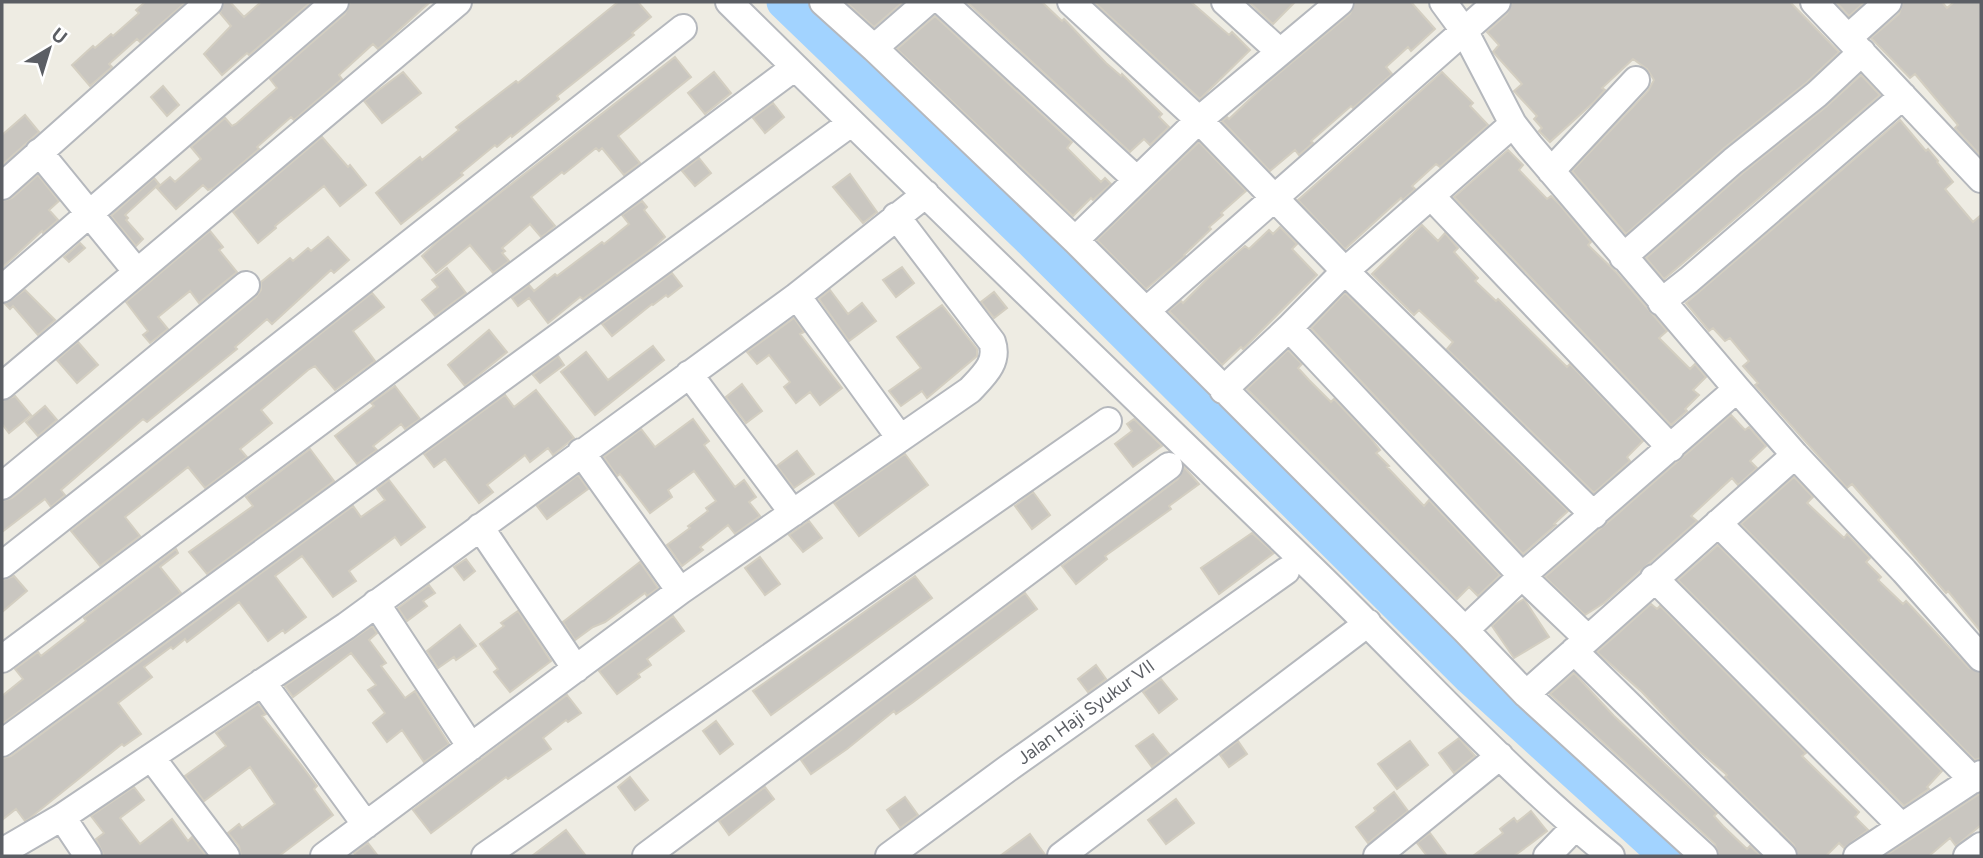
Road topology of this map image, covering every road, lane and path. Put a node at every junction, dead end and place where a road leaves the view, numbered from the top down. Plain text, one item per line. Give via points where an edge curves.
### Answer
1 (209, 2) edge
2 (335, 2) edge
3 (458, 2) edge
4 (729, 2) edge
5 (823, 2) edge
6 (927, 2) edge
7 (943, 2) edge
8 (1071, 2) edge
9 (1224, 2) edge
10 (1340, 2) edge
11 (1443, 2) edge
12 (1497, 2) edge
13 (1814, 2) edge
14 (1888, 2) edge
15 (683, 28) dead end
16 (1465, 32) junction
17 (1855, 45) junction
18 (874, 48) junction
19 (1280, 52) junction
20 (795, 67) junction
21 (1636, 80) dead end
22 (1903, 96) junction
23 (1199, 120) junction
24 (851, 123) junction
25 (1513, 124) junction
26 (39, 152) junction
27 (1551, 171) junction
28 (1981, 179) edge
29 (1137, 180) junction
30 (2, 186) edge
31 (926, 194) junction
32 (1431, 196) junction
33 (1274, 199) junction
34 (91, 212) junction
35 (895, 216) junction
36 (1075, 240) junction
37 (1623, 257) junction
38 (1345, 271) junction
39 (137, 272) junction
40 (246, 285) dead end
41 (2, 289) edge
42 (797, 296) junction
43 (1661, 302) junction
44 (1146, 311) junction
45 (1289, 328) junction
46 (690, 374) junction
47 (2, 386) edge
48 (1737, 389) junction
49 (1223, 390) junction
50 (1108, 421) dead end
51 (900, 438) junction
52 (1671, 448) junction
53 (582, 452) junction
54 (1795, 455) junction
55 (1169, 466) dead end
56 (2, 486) edge
57 (793, 513) junction
58 (1594, 515) junction
59 (1718, 523) junction
60 (480, 527) junction
61 (2, 565) edge
62 (1286, 571) dead end
63 (1522, 576) junction
64 (1654, 579) junction
65 (680, 591) junction
66 (376, 603) junction
67 (1368, 622) junction
68 (1465, 631) junction
69 (1581, 644) junction
70 (1981, 658) edge
71 (2, 659) edge
72 (576, 668) junction
73 (262, 682) junction
74 (1526, 694) junction
75 (2, 743) edge
76 (471, 747) junction
77 (1500, 756) junction
78 (152, 757) junction
79 (1977, 777) edge
80 (62, 817) junction
81 (366, 825) junction
82 (1575, 827) junction
83 (1901, 827) junction
84 (1981, 846) edge
85 (2, 852) edge
86 (88, 856) edge
87 (226, 856) edge
88 (324, 856) edge
89 (485, 856) edge
90 (646, 856) edge
91 (889, 856) edge
92 (1061, 856) edge
93 (1377, 856) edge
94 (1547, 856) edge
95 (1611, 856) edge
96 (1704, 856) edge
97 (1783, 856) edge
98 (1857, 856) edge
99 (1967, 856) edge

1 - 26 street
2 - 34 street
3 - 39 street
4 - 20 street
5 - 18 street
6 - 18 street
7 - 29 street
8 - 23 street
9 - 19 street
10 - 19 street
11 - 16 street
12 - 16 street
13 - 17 street
14 - 17 street
15 - 61 street
16 - 25 street
16 - 33 street
17 - 22 street
17 - 37 street via 1817,94
18 - 36 street
19 - 23 street
20 - 24 street
20 - 71 street
21 - 27 street
22 - 28 street
22 - 43 street
23 - 29 street
23 - 33 street
24 - 31 street
24 - 75 street
25 - 27 street
25 - 32 street
26 - 30 street
26 - 34 street
27 - 37 street
29 - 36 street
31 - 35 street
31 - 67 street
32 - 38 street
32 - 52 street
33 - 38 street
33 - 44 street
34 - 39 street
34 - 41 street
35 - 42 street
35 - 51 street via 992,342 995,352 988,370 970,390
36 - 44 street
37 - 43 street
38 - 45 street
38 - 58 street
39 - 47 street
40 - 56 street
42 - 46 street
42 - 51 street
43 - 48 street
44 - 49 street
45 - 49 street
45 - 63 street
46 - 53 street
46 - 57 street
48 - 52 street
48 - 54 street
49 - 68 street
50 - 89 street
51 - 57 street
52 - 58 street
53 - 60 street
53 - 65 street
54 - 59 street
54 - 70 street
55 - 90 street
57 - 65 street
58 - 63 street
59 - 64 street
59 - 79 street
60 - 66 street
60 - 72 street
62 - 91 street, Jalan Haji Syukur VII
63 - 68 street
63 - 69 street
64 - 69 street
64 - 83 street
65 - 72 street
66 - 73 street
66 - 76 street
67 - 77 street
67 - 92 street
68 - 74 street
69 - 74 street
69 - 97 street
72 - 76 street
73 - 78 street
73 - 81 street
74 - 96 street
76 - 81 street
77 - 82 street
77 - 93 street
78 - 80 street
78 - 87 street
79 - 83 street
80 - 85 street
80 - 86 street
81 - 88 street
82 - 94 street
82 - 95 street
83 - 98 street
84 - 99 street

